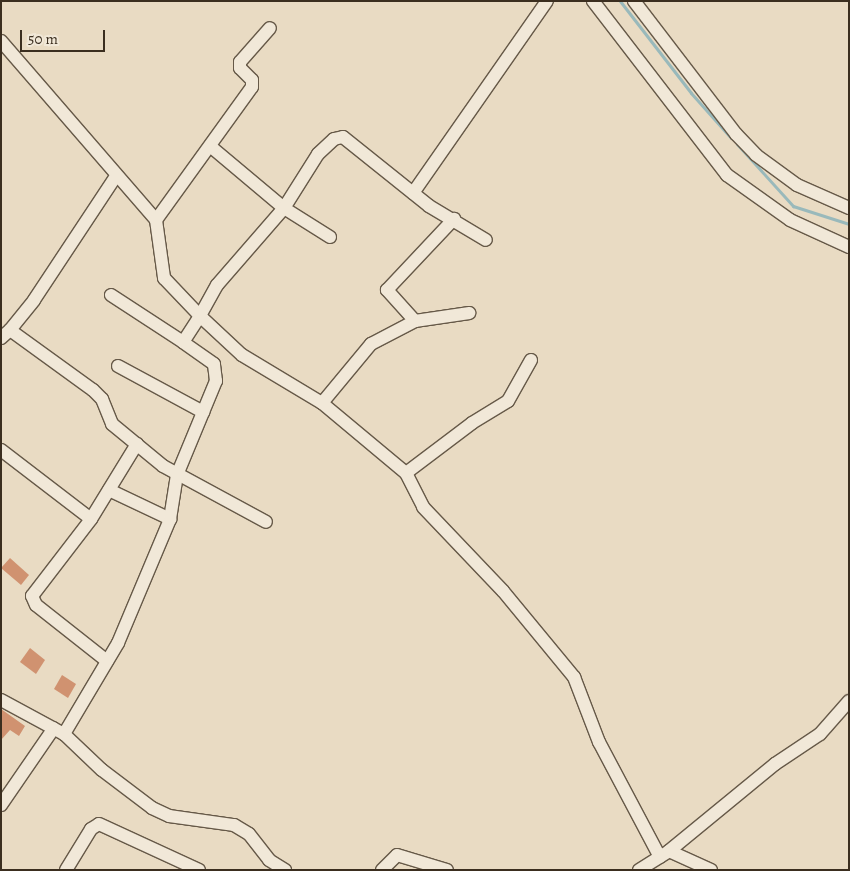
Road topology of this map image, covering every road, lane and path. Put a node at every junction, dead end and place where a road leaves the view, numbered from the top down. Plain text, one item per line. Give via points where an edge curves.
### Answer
1 (547, 1) edge
2 (592, 1) edge
3 (634, 1) edge
4 (270, 28) dead end
5 (1, 42) edge
6 (210, 146) junction
7 (116, 176) junction
8 (413, 193) junction
9 (284, 208) junction
10 (849, 208) edge
11 (454, 219) junction
12 (156, 220) junction
13 (330, 237) dead end
14 (486, 240) dead end
15 (849, 247) edge
16 (111, 295) dead end
17 (469, 313) dead end
18 (200, 316) junction
19 (416, 321) junction
20 (5, 334) edge
21 (183, 342) junction
22 (531, 360) dead end
23 (118, 366) dead end
24 (322, 403) junction
25 (203, 412) junction
26 (137, 444) junction
27 (1, 450) edge
28 (406, 473) junction
29 (177, 475) junction
30 (109, 490) junction
31 (91, 519) junction
32 (170, 519) junction
33 (266, 522) dead end
34 (107, 661) junction
35 (1, 700) edge
36 (849, 701) edge
37 (59, 731) junction
38 (1, 806) edge
39 (665, 854) junction
40 (66, 870) edge
41 (199, 870) edge
42 (286, 870) edge
43 (382, 870) edge
44 (447, 870) edge
45 (639, 870) edge
46 (711, 870) edge

1 - 8 street via 449,147
2 - 15 street via 727,175 790,220
3 - 10 street via 736,134 756,155 797,185
4 - 6 street via 240,62 240,68 253,84
5 - 7 street
6 - 9 street
6 - 12 street
7 - 12 street
7 - 20 street via 34,300
8 - 9 street via 343,137 334,139 318,154
8 - 11 street
9 - 13 street
9 - 18 street via 217,284
11 - 14 street
11 - 19 street via 387,290
12 - 18 street via 164,278
16 - 21 street
17 - 19 street
18 - 21 street
18 - 24 street via 242,354
19 - 24 street via 371,344
20 - 26 street via 93,390 102,398 112,424
21 - 25 street via 216,368 216,382
22 - 28 street via 508,401 472,423
23 - 25 street
24 - 28 street
25 - 29 street
26 - 29 street
26 - 30 street
27 - 31 street
28 - 39 street via 423,507 503,591 577,682 599,742
29 - 32 street
29 - 33 street
30 - 31 street
30 - 32 street
31 - 34 street via 32,596 36,606
32 - 34 street via 130,620
34 - 37 street
35 - 37 street
36 - 39 street via 820,734 774,764
37 - 38 street
37 - 42 street via 102,770 152,808 169,816 234,825 249,834 269,860
39 - 45 street
39 - 46 street
40 - 41 street via 91,829 99,824
43 - 44 street via 396,855

